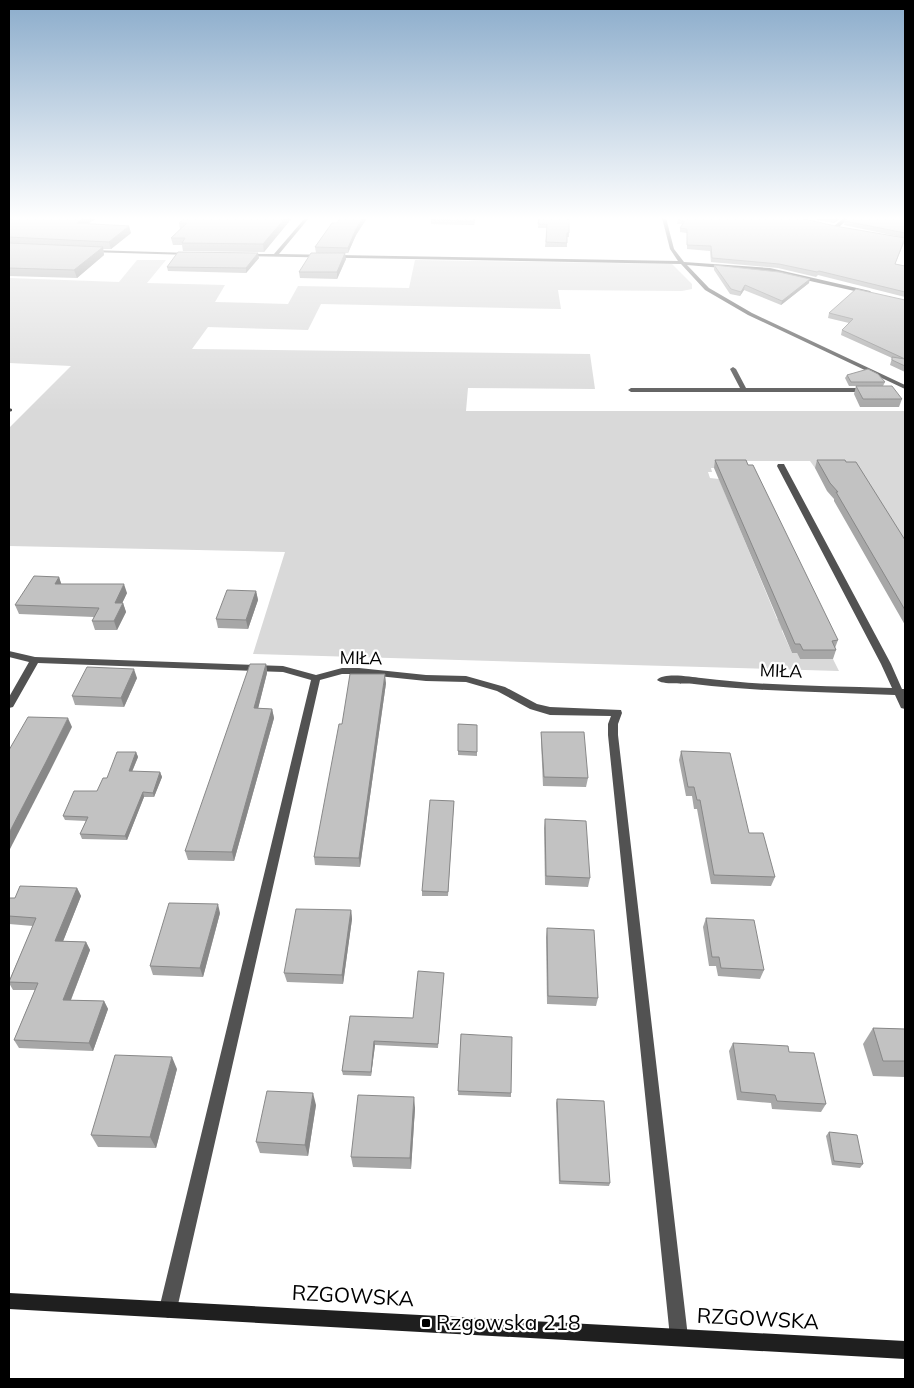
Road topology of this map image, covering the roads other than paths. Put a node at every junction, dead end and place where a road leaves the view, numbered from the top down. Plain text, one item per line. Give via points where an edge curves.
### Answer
1 (700, 283) edge
2 (825, 283) edge
3 (878, 295) edge
4 (733, 368) dead end
5 (904, 386) edge
6 (631, 390) dead end
7 (744, 390) junction
8 (879, 390) edge
9 (889, 390) edge
10 (781, 466) dead end
11 (9, 654) edge
12 (35, 660) junction
13 (316, 678) junction
14 (662, 680) dead end
15 (902, 692) edge
16 (9, 705) edge
17 (905, 706) edge
18 (9, 1301) edge
19 (168, 1309) junction
20 (679, 1337) junction
21 (905, 1350) edge

1 - 5 street via 707,290 750,314
2 - 3 street
4 - 7 street
5 - 9 street
6 - 7 street
7 - 8 street
10 - 15 street
11 - 12 street, MIŁA
12 - 13 street, MIŁA via 283,669
12 - 16 street
13 - 19 street
13 - 20 street, MIŁA via 342,671 359,671 418,678 466,679 488,684 534,707 550,711 617,713 613,735
14 - 15 street, MIŁA
15 - 17 street
18 - 19 main road, RZGOWSKA
19 - 20 main road, RZGOWSKA
20 - 21 main road, RZGOWSKA

